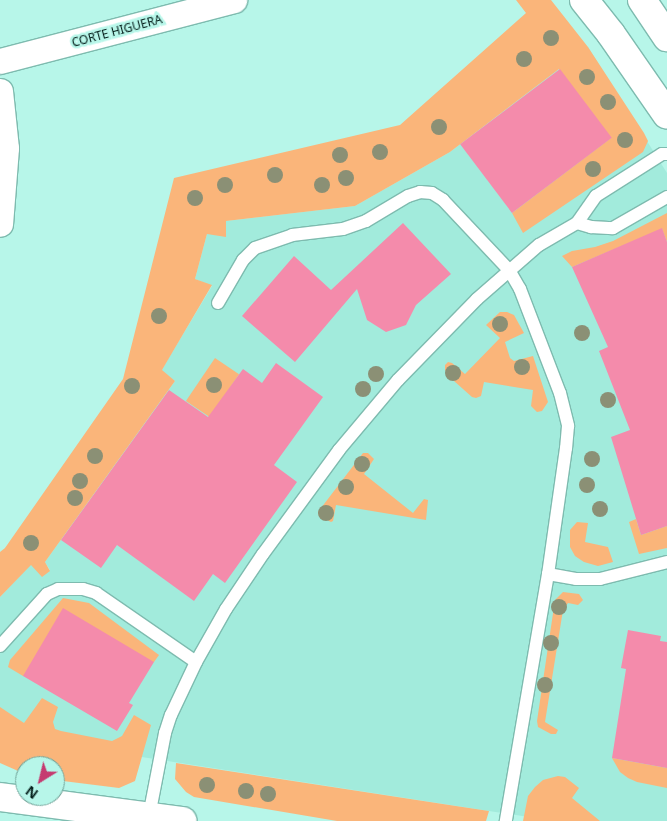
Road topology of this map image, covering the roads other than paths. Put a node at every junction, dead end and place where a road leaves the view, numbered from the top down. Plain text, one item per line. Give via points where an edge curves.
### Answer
1 (234, 0) edge
2 (584, 0) edge
3 (642, 0) edge
4 (667, 38) edge
5 (0, 61) edge
6 (0, 91) edge
7 (667, 115) edge
8 (667, 154) edge
9 (667, 197) edge
10 (577, 223) junction
11 (0, 224) edge
12 (509, 270) junction
13 (218, 303) dead end
14 (667, 562) edge
15 (548, 574) junction
16 (0, 646) edge
17 (196, 662) junction
18 (0, 797) edge
19 (144, 818) edge
20 (182, 821) edge
21 (506, 821) edge

1 - 5 street, CORTE HIGUERA
2 - 7 main road
3 - 4 main road
6 - 11 street via 6,148
8 - 10 lane via 662,154 596,196
9 - 10 lane via 613,228
10 - 12 lane via 539,245
12 - 13 lane via 443,200 432,193 420,192 366,221 343,229 292,235 254,248 243,260
12 - 15 lane via 527,305 560,392 568,426
12 - 17 lane via 417,359 339,450 243,584
14 - 15 lane via 600,579
15 - 21 lane
16 - 17 lane via 47,594 58,589 76,588 96,593
17 - 19 lane via 171,715
18 - 19 main road
19 - 20 main road

